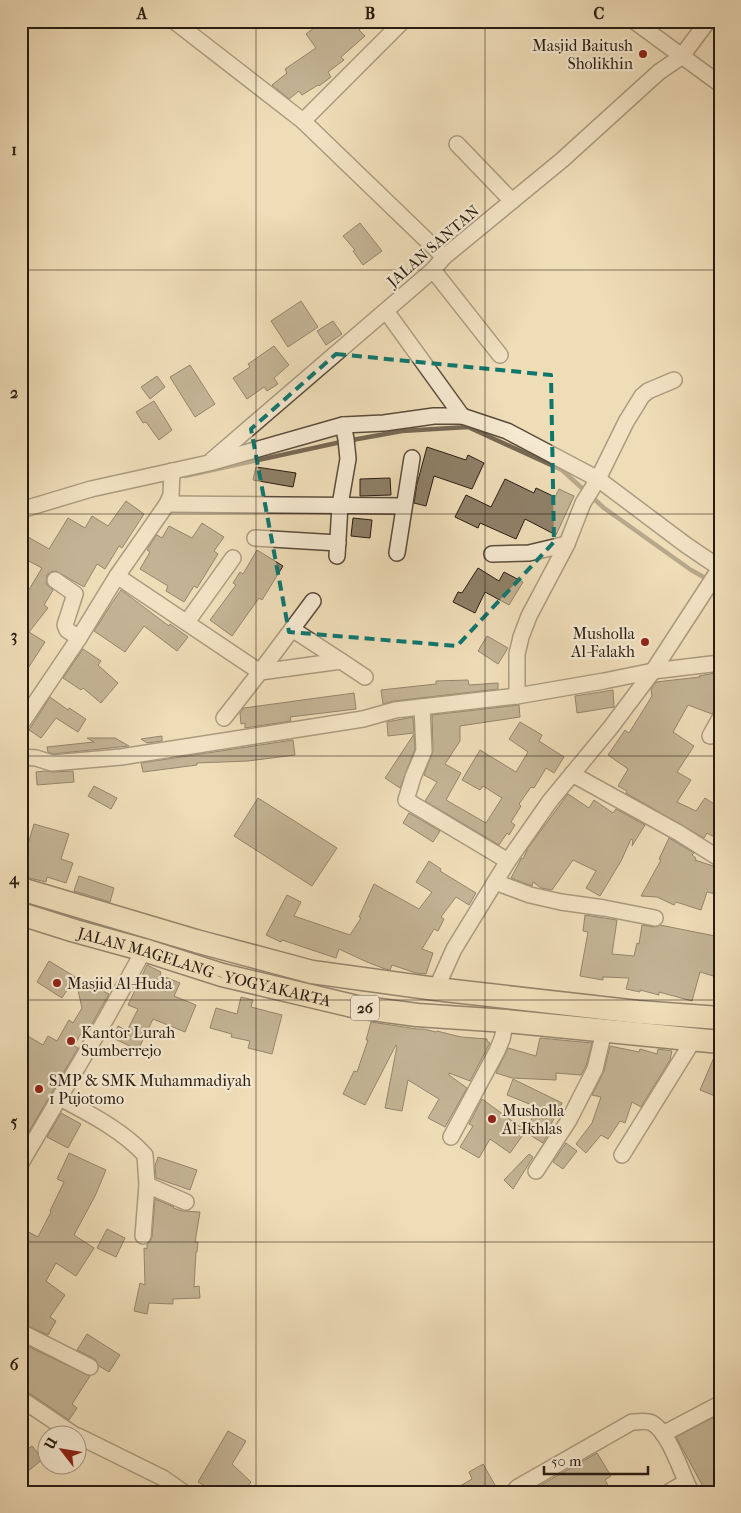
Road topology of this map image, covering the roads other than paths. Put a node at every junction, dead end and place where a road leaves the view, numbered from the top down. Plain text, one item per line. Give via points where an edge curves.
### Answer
1 (174, 21) edge
2 (403, 21) edge
3 (634, 21) edge
4 (708, 21) edge
5 (681, 57) junction
6 (720, 84) edge
7 (303, 121) junction
8 (457, 144) dead end
9 (512, 201) junction
10 (444, 257) junction
11 (433, 270) junction
12 (386, 311) junction
13 (500, 355) dead end
14 (674, 380) dead end
15 (462, 416) junction
16 (345, 432) junction
17 (412, 458) dead end
18 (209, 463) junction
19 (172, 474) junction
20 (595, 483) junction
21 (169, 499) junction
22 (340, 505) junction
23 (404, 506) junction
24 (21, 510) edge
25 (255, 538) dead end
26 (567, 544) junction
27 (397, 553) dead end
28 (492, 554) dead end
29 (233, 558) dead end
30 (117, 576) junction
31 (55, 580) dead end
32 (313, 601) dead end
33 (187, 622) junction
34 (292, 629) junction
35 (79, 638) junction
36 (341, 661) junction
37 (720, 663) edge
38 (653, 671) junction
39 (260, 672) junction
40 (365, 677) dead end
41 (517, 696) junction
42 (422, 707) junction
43 (224, 718) dead end
44 (720, 718) edge
45 (21, 724) edge
46 (710, 736) dead end
47 (21, 758) edge
48 (572, 774) junction
49 (717, 857) dead end
50 (508, 861) junction
51 (495, 882) junction
52 (21, 889) edge
53 (86, 908) junction
54 (21, 914) edge
55 (655, 918) dead end
56 (75, 931) junction
57 (144, 950) junction
58 (436, 989) junction
59 (720, 1018) edge
60 (506, 1021) junction
61 (604, 1031) junction
62 (694, 1039) junction
63 (720, 1042) edge
64 (60, 1098) junction
65 (451, 1137) dead end
66 (622, 1155) dead end
67 (21, 1163) edge
68 (536, 1171) dead end
69 (147, 1185) junction
70 (186, 1202) dead end
71 (143, 1236) dead end
72 (21, 1332) edge
73 (90, 1367) dead end
74 (21, 1399) edge
75 (720, 1405) edge
76 (61, 1426) edge
77 (663, 1434) junction
78 (88, 1442) edge
79 (688, 1487) edge
80 (183, 1492) edge
81 (513, 1492) edge
82 (669, 1492) edge

1 - 7 street
2 - 7 street
3 - 5 street
4 - 5 street, JALAN SANTAN
5 - 6 street
5 - 9 street, JALAN SANTAN via 659,72
7 - 10 street
8 - 9 street
9 - 10 street, JALAN SANTAN
10 - 11 street, JALAN SANTAN
11 - 12 street, JALAN SANTAN
11 - 13 street
12 - 15 street
12 - 18 street, JALAN SANTAN
14 - 20 street via 642,396
15 - 16 street via 434,416
15 - 20 street via 507,431
16 - 18 street
16 - 22 street via 348,460
17 - 23 street
18 - 19 street
19 - 21 street
19 - 24 street via 91,489
20 - 26 street via 583,503
20 - 38 street via 720,568
21 - 22 street
21 - 30 street
22 - 23 street
22 - 25 street via 338,550
23 - 27 street
26 - 28 street via 529,553
26 - 41 street via 521,637 517,654
29 - 33 street
30 - 33 street
30 - 35 street
31 - 35 street via 76,596 65,625
32 - 34 street
33 - 39 street
34 - 36 street
34 - 39 street
35 - 45 street
36 - 39 street
36 - 40 street
37 - 38 street
38 - 41 street
38 - 48 street
39 - 43 street
41 - 42 street
42 - 47 street via 121,757 52,763
42 - 50 street via 424,751 406,800
44 - 46 street
48 - 49 street
48 - 50 street
50 - 51 street
51 - 55 street via 560,902
51 - 58 street via 454,949
52 - 53 highway, JALAN MAGELANG - YOGYAKARTA / 26
53 - 56 highway
53 - 58 highway, JALAN MAGELANG - YOGYAKARTA / 26 via 312,972
54 - 56 highway, JALAN MAGELANG - YOGYAKARTA / 26
56 - 57 highway, JALAN MAGELANG - YOGYAKARTA / 26
57 - 60 highway, JALAN MAGELANG - YOGYAKARTA / 26 via 222,975 357,1007
57 - 64 street
58 - 59 highway, JALAN MAGELANG - YOGYAKARTA / 26
60 - 61 highway, JALAN MAGELANG - YOGYAKARTA / 26
60 - 65 street via 497,1051
61 - 62 highway, JALAN MAGELANG - YOGYAKARTA / 26
61 - 68 street via 595,1069 569,1120
62 - 63 highway, JALAN MAGELANG - YOGYAKARTA / 26
62 - 66 street
64 - 67 street
64 - 69 street via 102,1121 142,1152 146,1161
69 - 70 street
69 - 71 street
72 - 73 street
74 - 76 street
75 - 77 street
77 - 79 street
77 - 81 street via 649,1422 632,1422
78 - 80 street via 163,1478
79 - 82 street

